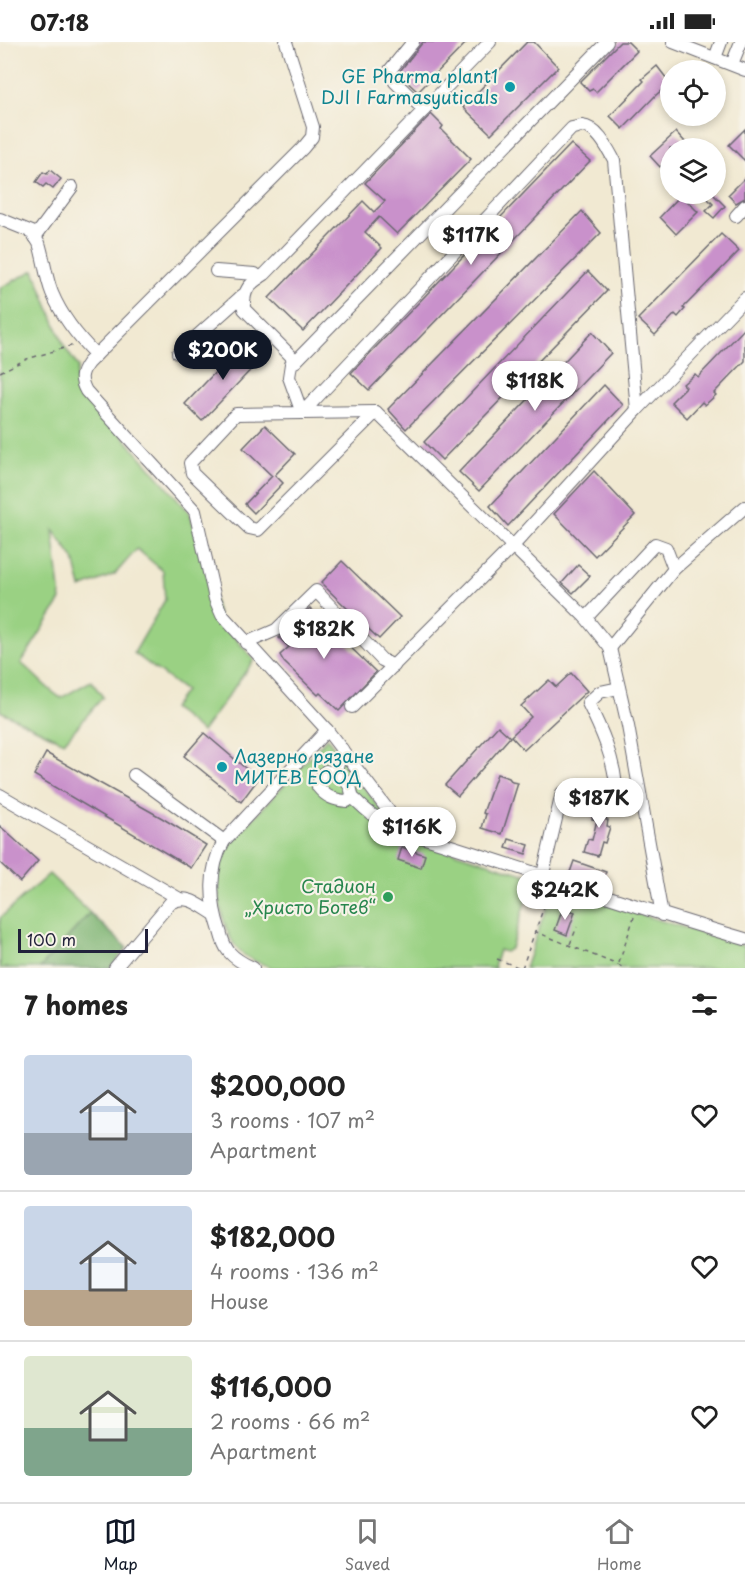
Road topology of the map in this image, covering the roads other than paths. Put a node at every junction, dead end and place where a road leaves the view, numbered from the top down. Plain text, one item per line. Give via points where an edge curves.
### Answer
1 (286, 42) edge
2 (413, 42) edge
3 (490, 42) edge
4 (607, 42) edge
5 (673, 42) edge
6 (721, 42) edge
7 (741, 42) edge
8 (715, 58) junction
9 (732, 64) junction
10 (745, 70) edge
11 (424, 110) junction
12 (72, 187) dead end
13 (745, 206) edge
14 (736, 216) dead end
15 (0, 219) edge
16 (35, 237) junction
17 (216, 271) dead end
18 (259, 278) junction
19 (243, 295) junction
20 (745, 298) edge
21 (178, 353) dead end
22 (96, 355) junction
23 (296, 361) junction
24 (637, 410) junction
25 (376, 412) junction
26 (302, 413) junction
27 (745, 507) edge
28 (513, 546) junction
29 (674, 569) junction
30 (586, 618) junction
31 (246, 643) junction
32 (610, 648) junction
33 (394, 666) junction
34 (619, 688) junction
35 (352, 707) dead end
36 (327, 730) junction
37 (342, 749) junction
38 (335, 773) junction
39 (134, 775) dead end
40 (0, 795) edge
41 (352, 797) junction
42 (394, 818) junction
43 (224, 841) junction
44 (543, 874) junction
45 (178, 898) junction
46 (214, 914) junction
47 (662, 915) junction
48 (745, 939) edge
49 (115, 968) edge
50 (253, 968) edge

1 - 22 street via 313,127 312,137
2 - 11 street via 390,70 395,82
3 - 11 street
4 - 23 street
5 - 8 street
6 - 8 street
7 - 9 street
8 - 9 street
9 - 10 street
11 - 18 street
12 - 16 street
13 - 14 street
15 - 16 street via 32,232
16 - 22 street via 62,314
17 - 18 street via 255,274
18 - 19 street
19 - 21 street
19 - 23 street via 244,309
20 - 24 street
22 - 31 street via 81,372 81,382 195,511 215,599 222,615
23 - 26 street via 291,364 289,377
24 - 26 street via 614,160 606,144 582,126 572,128
24 - 28 street
25 - 26 street
25 - 26 street via 258,530 249,528 192,473 190,463 236,414
25 - 28 street
27 - 29 street
28 - 30 street
28 - 33 street
29 - 30 street via 666,548 655,544
29 - 32 street
30 - 32 street
31 - 33 street via 276,630 316,591 382,660
31 - 36 street
32 - 34 street
33 - 35 street
34 - 44 street via 600,692 588,703 606,743 616,785 593,795 562,793
34 - 47 street
36 - 37 street
36 - 43 street
37 - 38 street
37 - 42 street
38 - 41 street via 352,789
38 - 41 street via 326,771 318,787 337,800
39 - 43 street
40 - 45 street
41 - 42 street via 380,819
42 - 44 street via 422,837
43 - 46 street via 213,872
44 - 47 street
45 - 46 street
45 - 49 street
46 - 50 street via 229,952
47 - 48 street

